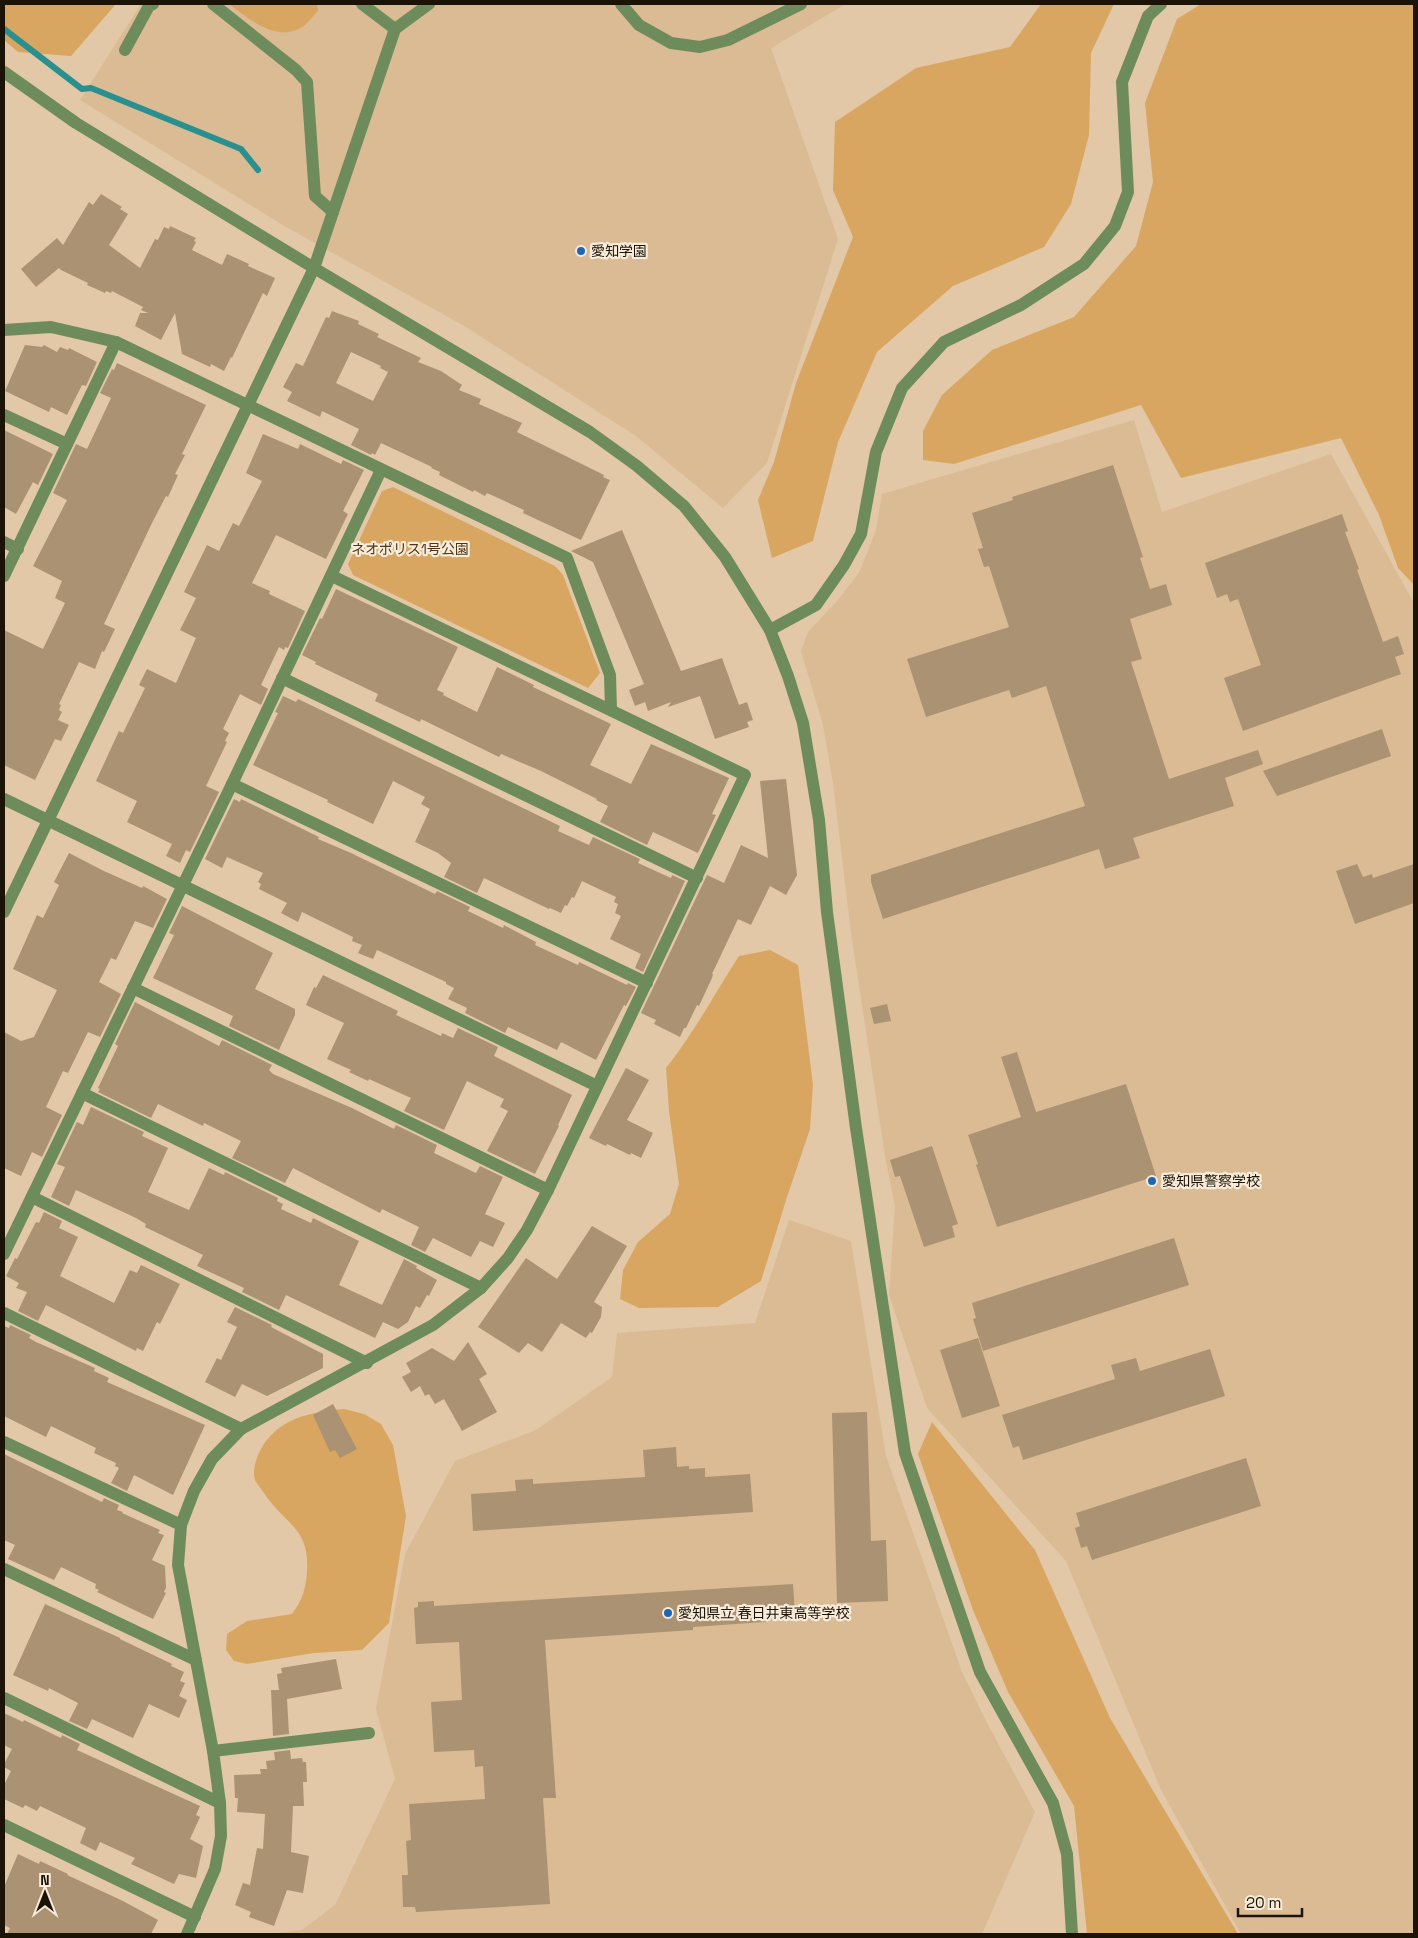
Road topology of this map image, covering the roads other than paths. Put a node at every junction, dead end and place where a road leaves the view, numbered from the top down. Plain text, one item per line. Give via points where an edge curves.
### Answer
1 (153, 4) edge
2 (214, 4) edge
3 (362, 4) edge
4 (429, 4) edge
5 (621, 4) edge
6 (801, 4) edge
7 (1161, 4) edge
8 (395, 29) junction
9 (125, 50) dead end
10 (4, 72) edge
11 (333, 212) junction
12 (314, 268) junction
13 (4, 330) edge
14 (116, 342) junction
15 (248, 406) junction
16 (4, 414) edge
17 (67, 444) junction
18 (381, 470) junction
19 (4, 542) edge
20 (18, 549) junction
21 (4, 576) edge
22 (332, 576) junction
23 (770, 630) junction
24 (282, 678) junction
25 (611, 710) junction
26 (232, 784) junction
27 (4, 799) edge
28 (48, 822) junction
29 (697, 878) junction
30 (182, 886) junction
31 (4, 912) edge
32 (647, 983) junction
33 (133, 988) junction
34 (597, 1086) junction
35 (82, 1094) junction
36 (548, 1190) junction
37 (32, 1197) junction
38 (4, 1254) edge
39 (481, 1288) junction
40 (4, 1313) edge
41 (367, 1362) junction
42 (241, 1429) junction
43 (4, 1442) edge
44 (181, 1525) junction
45 (4, 1569) edge
46 (196, 1660) junction
47 (4, 1698) edge
48 (369, 1733) dead end
49 (213, 1751) junction
50 (220, 1803) junction
51 (5, 1829) edge
52 (195, 1917) junction
53 (186, 1934) edge
54 (1072, 1934) edge

1 - 9 street
2 - 11 street via 308,82 315,196
3 - 8 street
4 - 8 street
5 - 6 street via 639,25 671,43 700,47 728,40
7 - 23 street via 1148,16 1122,82 1128,192 1115,226 1084,264 1021,305 944,342 902,388 876,452 861,534 816,606
8 - 11 street
10 - 12 street via 76,124
11 - 12 street
12 - 15 street
12 - 23 street via 590,432 637,466 690,513 725,557
13 - 14 street via 51,327
14 - 15 street
14 - 17 street
15 - 18 street
15 - 28 street
16 - 17 street
17 - 20 street
18 - 22 street
18 - 25 street via 567,558 610,675
19 - 20 street
20 - 21 street
22 - 24 street
22 - 25 street
23 - 54 street via 802,723 815,800 854,1118 905,1453 980,1672 1053,1803 1066,1854
24 - 26 street
24 - 29 street
25 - 29 street via 745,775
26 - 30 street
26 - 32 street
27 - 28 street
28 - 30 street
28 - 31 street
29 - 32 street
30 - 33 street
30 - 34 street
32 - 34 street
33 - 35 street
33 - 36 street
34 - 36 street
35 - 37 street
35 - 39 street
36 - 39 street via 508,1258
37 - 38 street
37 - 41 street
39 - 41 street via 433,1325
40 - 42 street
41 - 42 street
42 - 44 street via 212,1459 194,1491
43 - 44 street
44 - 46 street via 178,1565
45 - 46 street
46 - 49 street
47 - 50 street
48 - 49 street
49 - 50 street
50 - 52 street via 221,1836 215,1869
51 - 52 street
52 - 53 street

